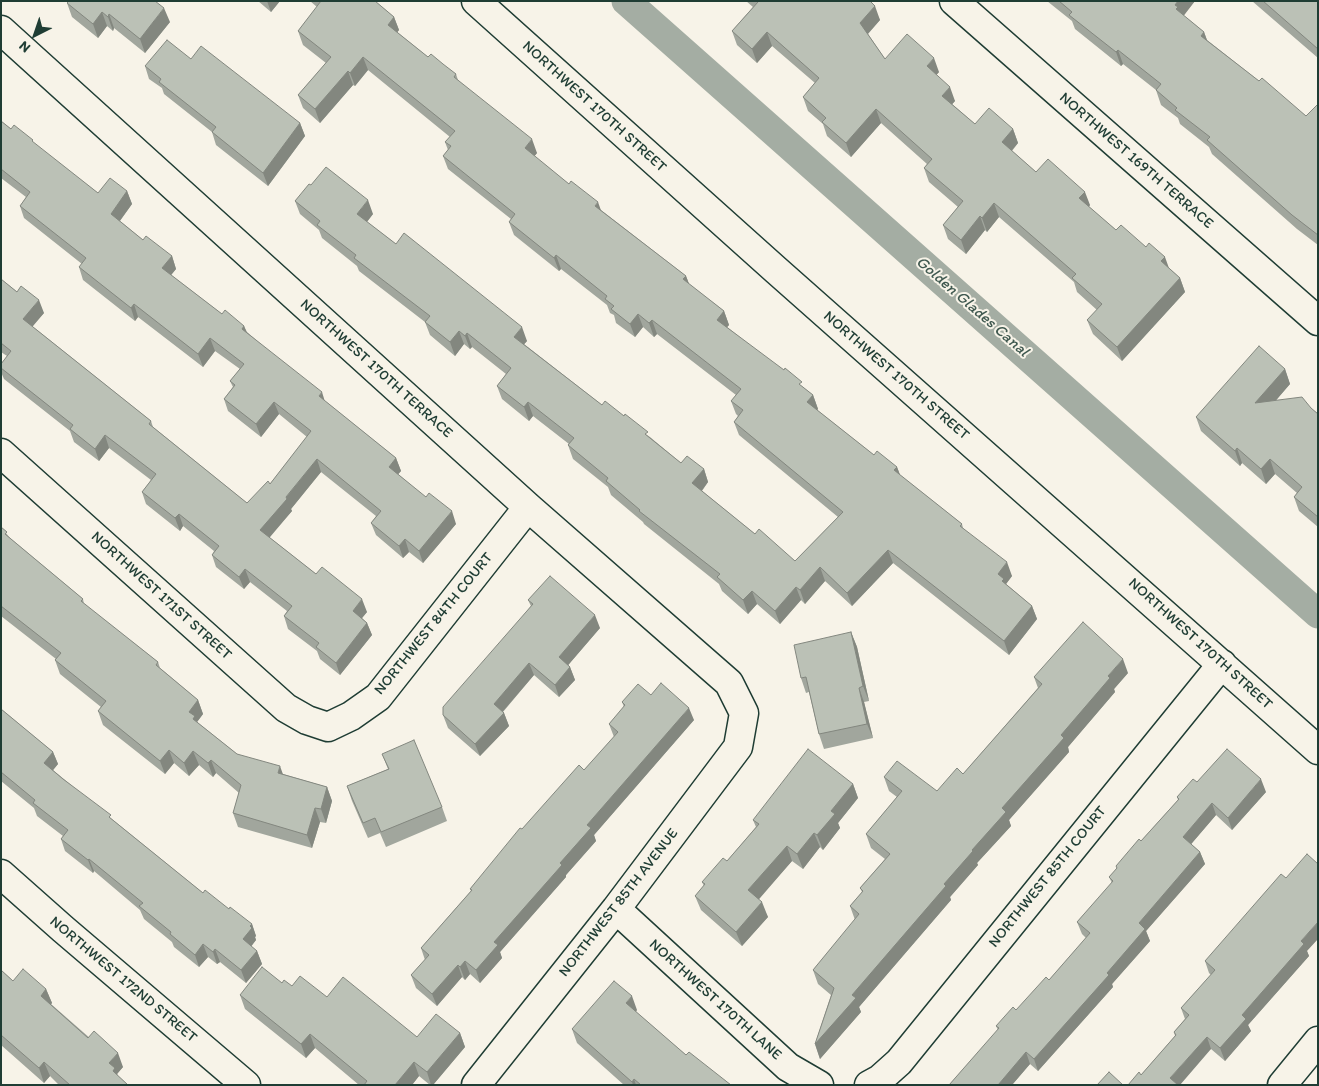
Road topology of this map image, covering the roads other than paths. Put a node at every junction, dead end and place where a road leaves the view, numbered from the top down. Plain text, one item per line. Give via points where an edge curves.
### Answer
1 (476, 1) edge
2 (954, 1) edge
3 (1, 30) edge
4 (1318, 321) edge
5 (1, 453) edge
6 (528, 507) junction
7 (1222, 664) junction
8 (744, 713) joint
9 (328, 727) joint
10 (1318, 750) edge
11 (1, 874) edge
12 (616, 909) junction
13 (1318, 1041) edge
14 (246, 1085) edge
15 (476, 1085) edge
16 (819, 1085) edge
17 (869, 1085) edge
18 (1282, 1085) edge

1 - 7 street, NORTHWEST 170TH STREET
2 - 4 street, NORTHWEST 169TH TERRACE
3 - 6 street, NORTHWEST 170TH TERRACE
5 - 9 street, NORTHWEST 171ST STREET via 286,708
6 - 8 street, NORTHWEST 170TH TERRACE via 729,684
6 - 9 street, NORTHWEST 84TH COURT via 378,697
7 - 10 street, NORTHWEST 170TH STREET
7 - 17 street, NORTHWEST 85TH COURT via 899,1062
8 - 12 street, NORTHWEST 85TH AVENUE via 738,747
11 - 14 street, NORTHWEST 172ND STREET
12 - 15 street, NORTHWEST 85TH AVENUE
12 - 16 street, NORTHWEST 170TH LANE via 788,1067
13 - 18 street

